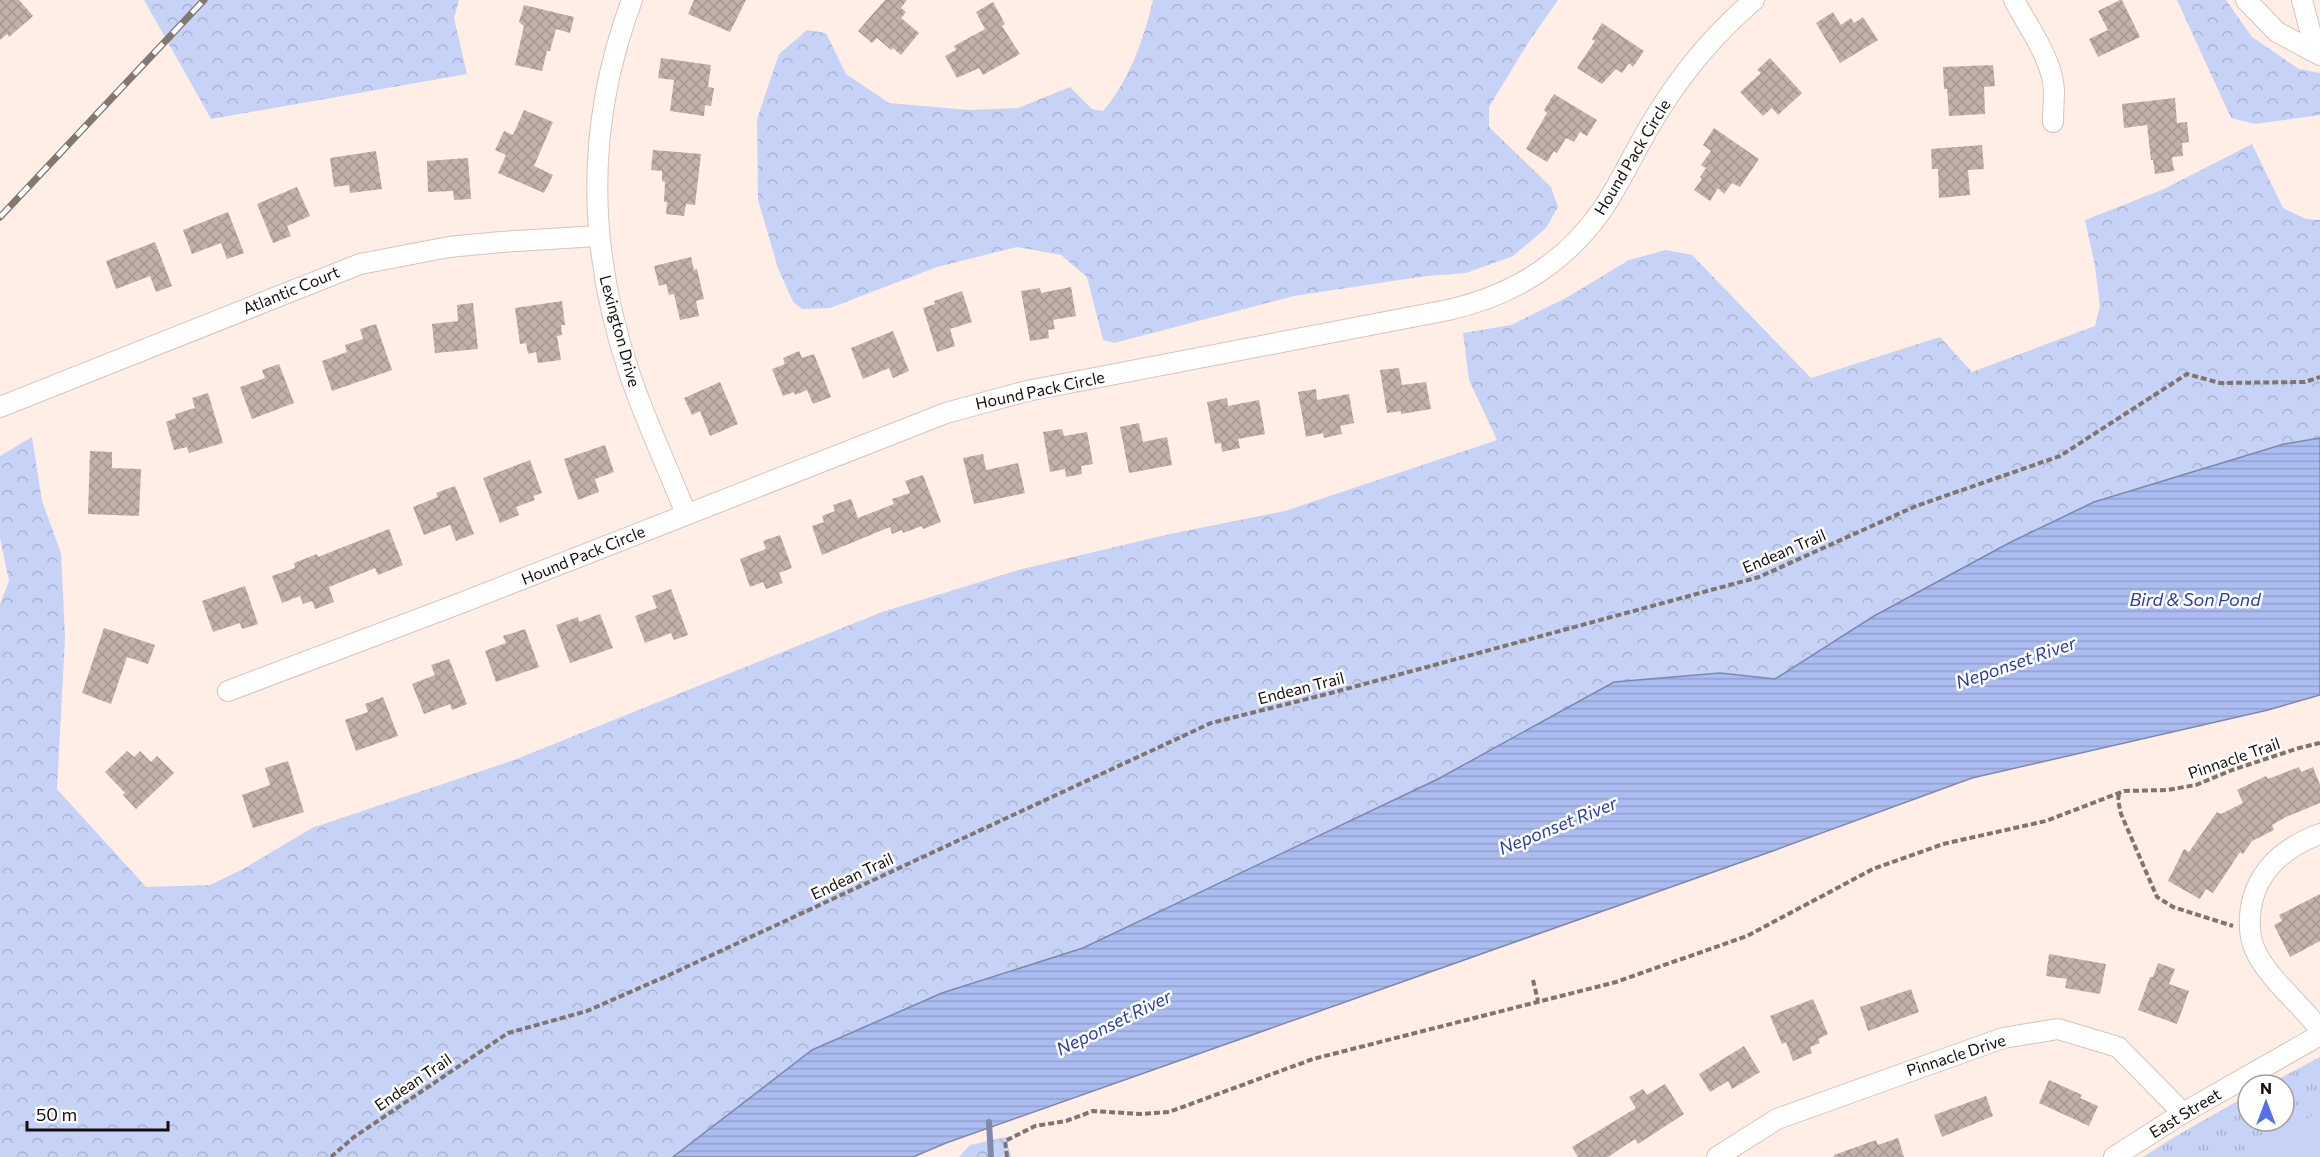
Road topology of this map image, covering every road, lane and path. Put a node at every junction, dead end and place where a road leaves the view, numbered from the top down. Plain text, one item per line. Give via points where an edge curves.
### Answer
1 (632, 0) edge
2 (1754, 0) edge
3 (2014, 0) edge
4 (2246, 0) edge
5 (2302, 0) edge
6 (2318, 54) edge
7 (2052, 122) dead end
8 (598, 236) junction
9 (2320, 377) edge
10 (0, 407) edge
11 (686, 514) junction
12 (228, 691) dead end
13 (2320, 743) edge
14 (2119, 793) junction
15 (2320, 834) edge
16 (2250, 931) junction
17 (1533, 980) dead end
18 (1538, 1001) junction
19 (2320, 1030) edge
20 (2320, 1035) edge
21 (2183, 1113) junction
22 (331, 1157) edge
23 (1007, 1157) edge
24 (1717, 1157) edge
25 (2114, 1157) edge

1 - 8 street, Lexington Drive via 605,94 598,163
2 - 11 street, Hound Pack Circle via 1683,76 1588,228 1555,261 1515,287 1459,307 982,402
3 - 7 street via 2051,74
4 - 6 street via 2277,32
5 - 6 street
8 - 10 street, Atlantic Court via 460,246 360,264
8 - 11 street, Lexington Drive via 609,305 630,376
9 - 22 path, Endean Trail via 2305,382 2220,383 2187,374 2060,456 1916,506 1759,577 1211,723 669,975 587,1011 508,1033 354,1137
11 - 12 street, Hound Pack Circle
13 - 14 path, Pinnacle Trail via 2196,785
14 - 16 path via 2121,814 2157,897 2173,907
14 - 18 path, Pinnacle Trail via 2046,821 1923,851 1873,869 1747,936 1616,982
15 - 16 street via 2288,850 2263,874 2251,900
16 - 19 street via 2264,965
17 - 18 path
18 - 23 path, Pinnacle Trail via 1313,1059 1169,1112 1093,1111 1035,1126 1005,1141
20 - 21 street, East Street
21 - 24 street, Pinnacle Drive via 2118,1047 2058,1029 2003,1038 1777,1119
21 - 25 street, East Street

